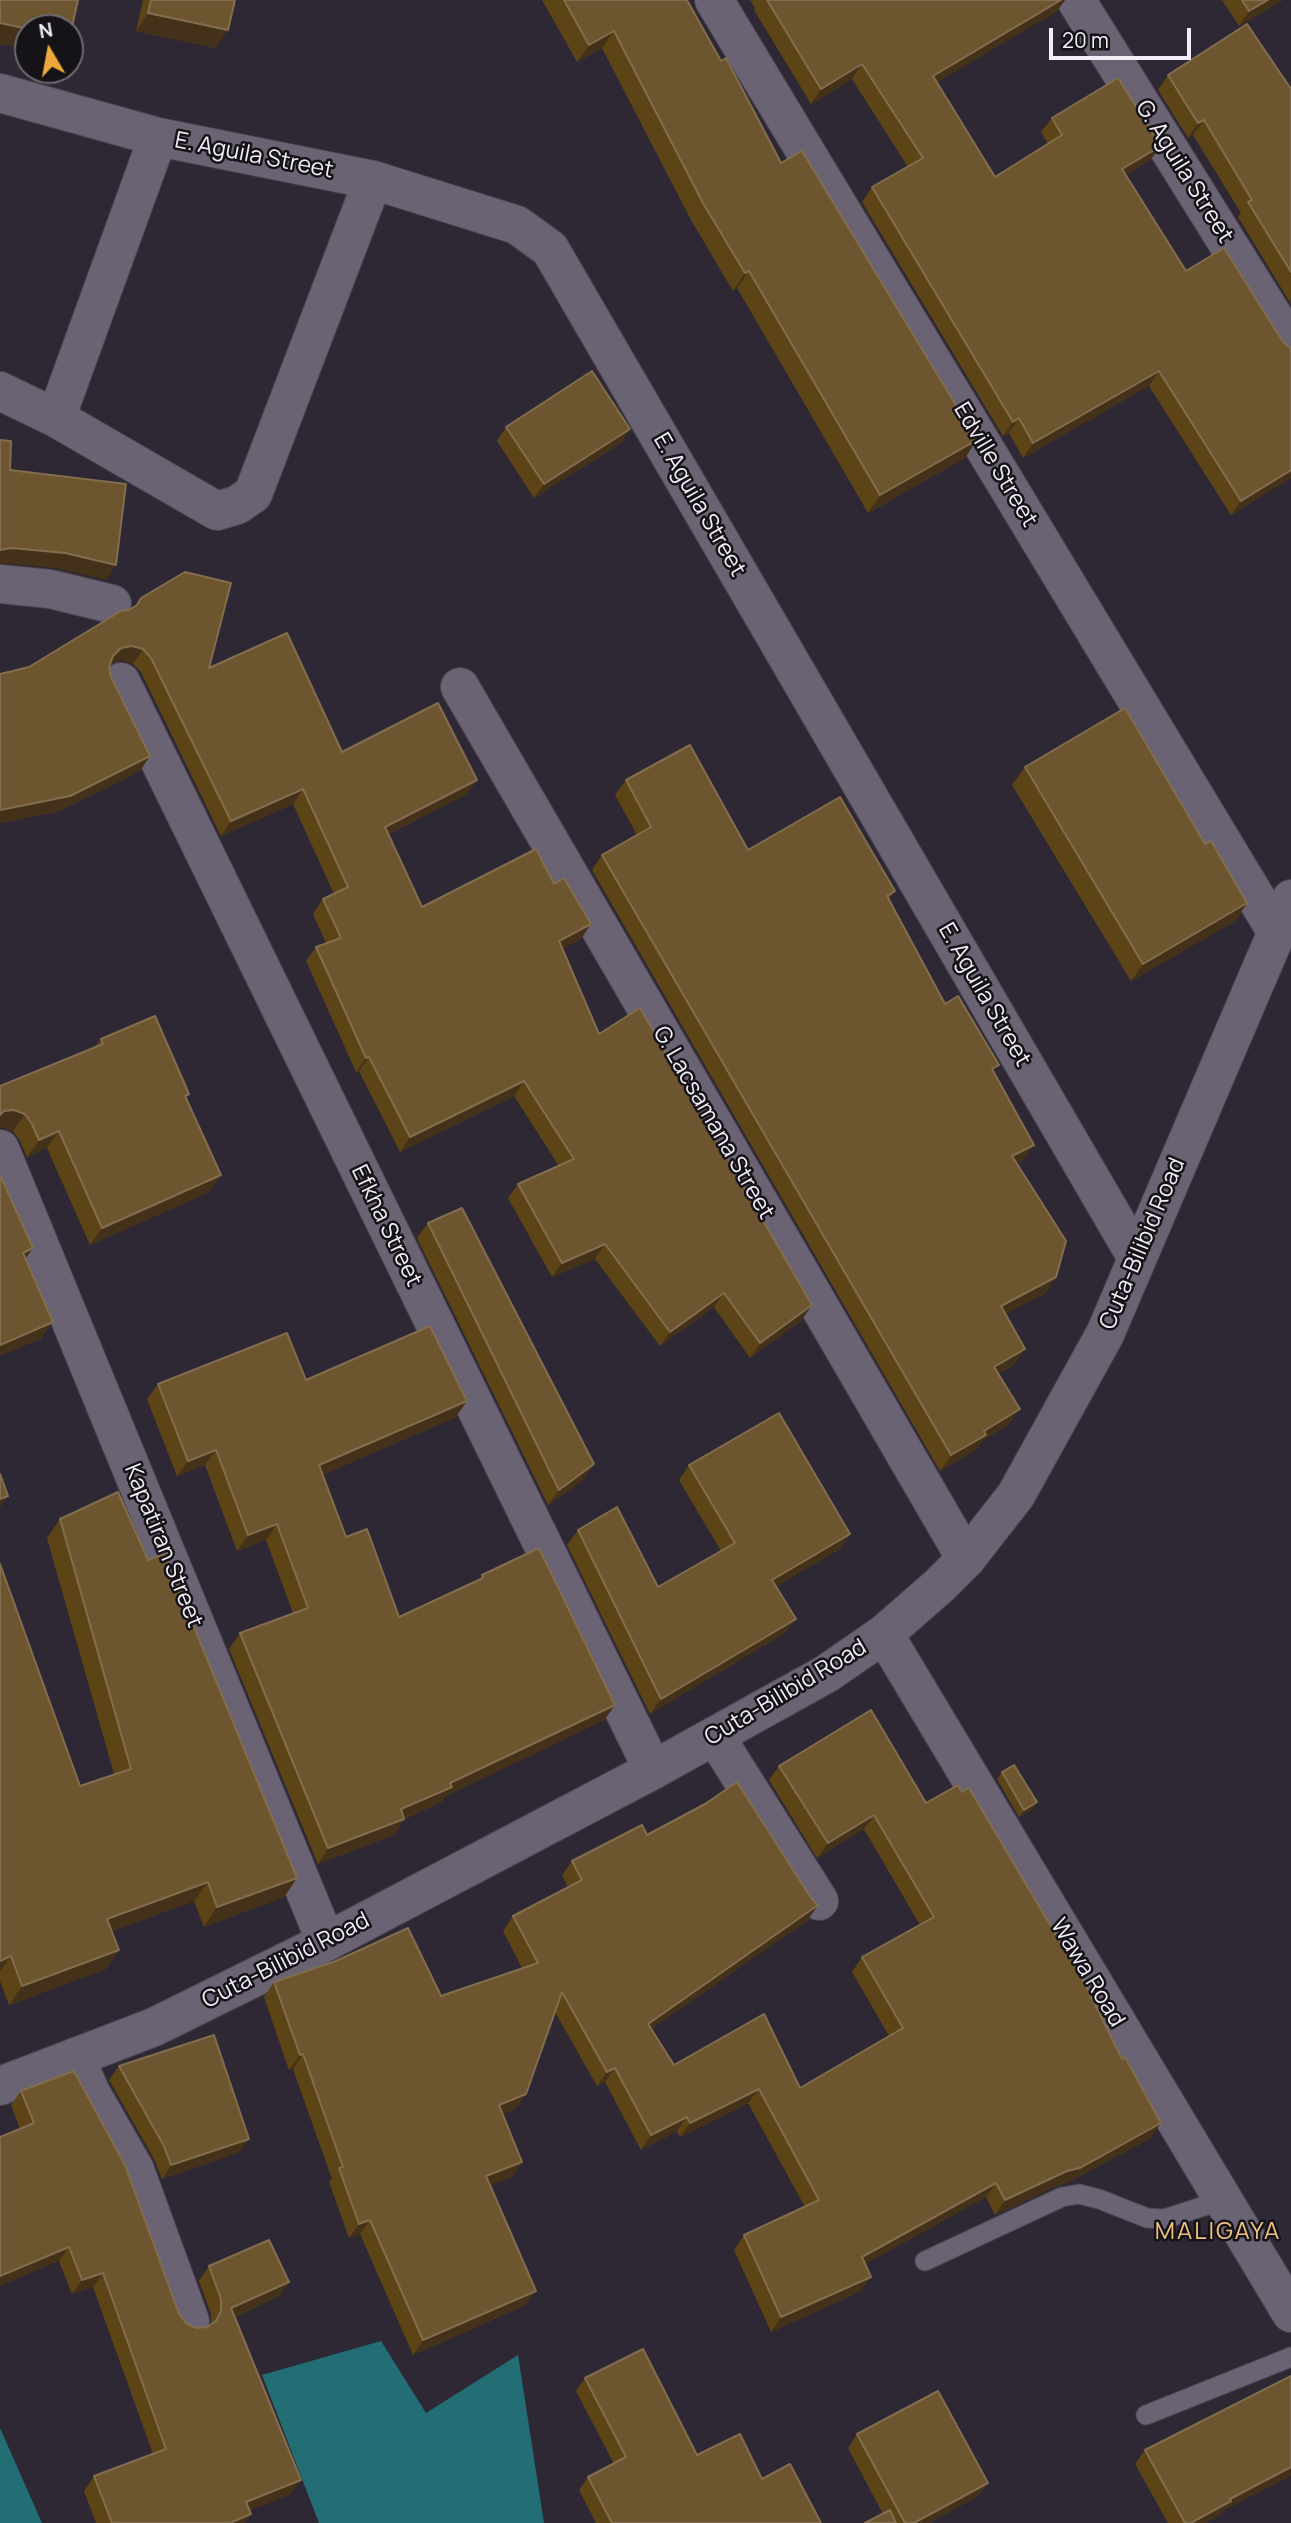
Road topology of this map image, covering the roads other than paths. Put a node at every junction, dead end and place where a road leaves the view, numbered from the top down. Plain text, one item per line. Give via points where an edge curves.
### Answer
1 (714, 0) edge
2 (1076, 0) edge
3 (0, 93) edge
4 (158, 137) junction
5 (373, 180) junction
6 (1291, 345) edge
7 (0, 391) edge
8 (56, 418) junction
9 (0, 584) edge
10 (111, 604) dead end
11 (121, 682) dead end
12 (460, 687) dead end
13 (1284, 915) edge
14 (0, 1149) edge
15 (1137, 1258) junction
16 (966, 1559) junction
17 (884, 1634) junction
18 (715, 1736) junction
19 (653, 1770) junction
20 (819, 1901) dead end
21 (326, 1942) junction
22 (75, 2057) junction
23 (0, 2086) edge
24 (1223, 2200) junction
25 (925, 2262) dead end
26 (1291, 2313) edge
27 (190, 2322) edge
28 (1291, 2357) edge
29 (1146, 2415) dead end

1 - 13 street, Edville Street
2 - 6 street, G. Aguila Street
3 - 4 street, E. Aguila Street
4 - 5 street, E. Aguila Street
4 - 8 street
5 - 8 street via 253,494 237,506 217,511
5 - 15 street, E. Aguila Street via 517,225 550,249
7 - 8 street
9 - 10 street via 50,589
11 - 19 street, Efkha Street
12 - 16 street, G. Lacsamana Street
13 - 15 street, Cuta-Bilibid Road
14 - 21 street, Kapatiran Street
15 - 16 street, Cuta-Bilibid Road via 1105,1334 1057,1424 1016,1495
16 - 17 street, Cuta-Bilibid Road
17 - 18 street, Cuta-Bilibid Road via 826,1674
17 - 24 street, Wawa Road
18 - 19 street, Cuta-Bilibid Road
18 - 20 street
19 - 21 street, Cuta-Bilibid Road
21 - 22 street, Cuta-Bilibid Road via 154,2027
22 - 23 street, Cuta-Bilibid Road
22 - 27 street via 135,2170
24 - 25 lane via 1164,2219 1147,2218 1079,2194 1062,2197
24 - 26 street, Wawa Road
28 - 29 lane

